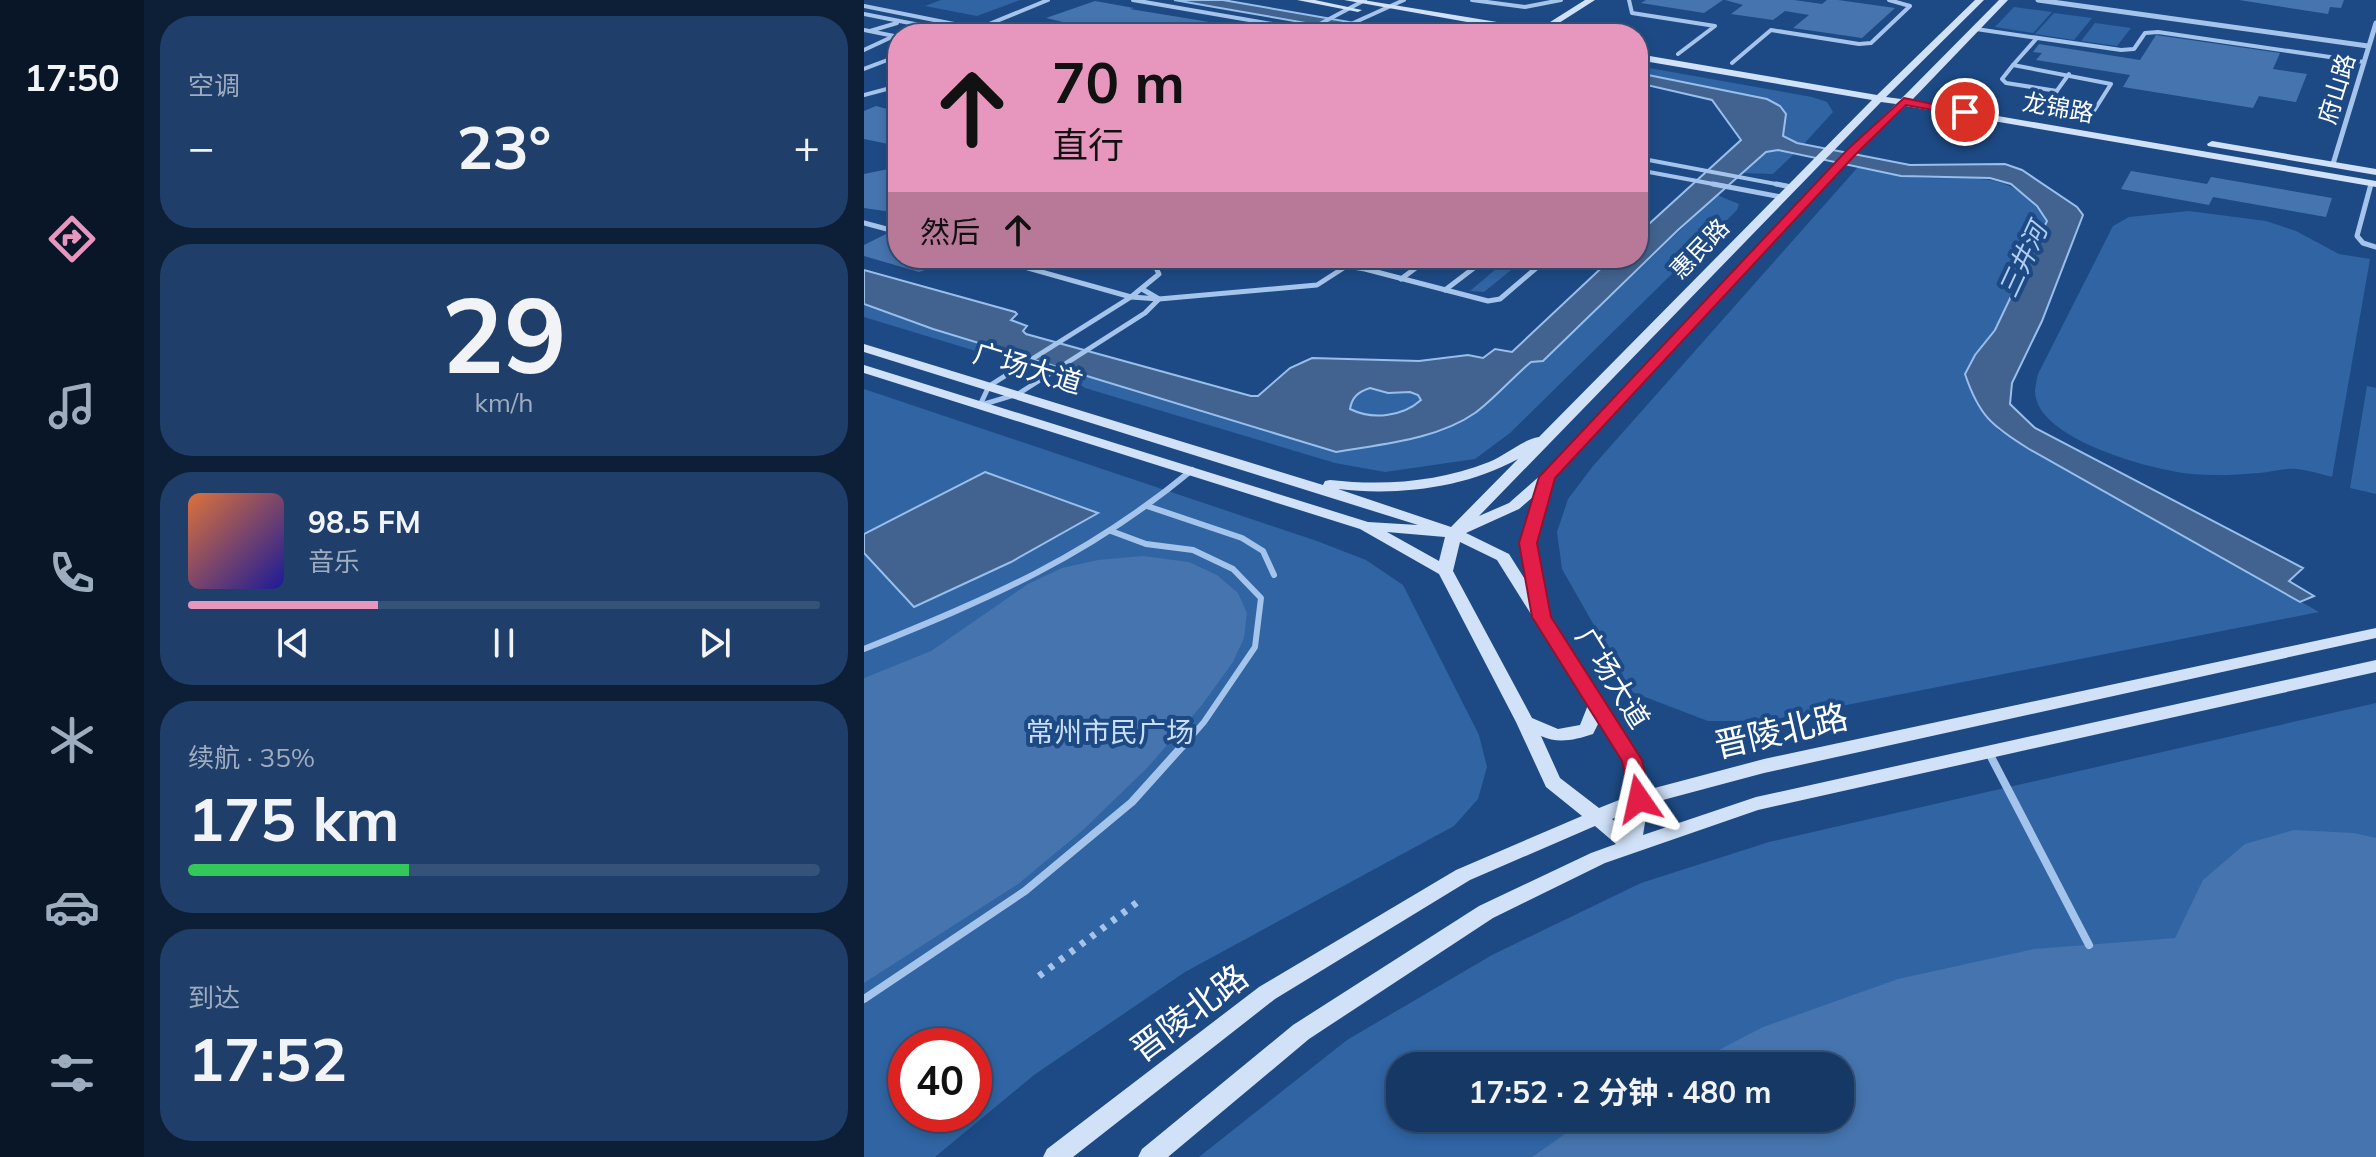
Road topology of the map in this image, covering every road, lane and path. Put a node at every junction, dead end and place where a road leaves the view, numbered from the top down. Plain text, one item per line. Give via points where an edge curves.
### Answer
1 (1048, 0) edge
2 (1133, 0) edge
3 (1301, 0) edge
4 (1404, 0) edge
5 (1472, 0) edge
6 (1561, 0) edge
7 (1591, 0) edge
8 (1629, 0) edge
9 (1889, 0) edge
10 (1980, 0) edge
11 (2004, 0) edge
12 (2038, 0) edge
13 (1364, 1) edge
14 (1350, 4) edge
15 (864, 6) edge
16 (1386, 6) junction
17 (1372, 12) junction
18 (864, 14) edge
19 (920, 16) junction
20 (903, 22) junction
21 (2376, 23) edge
22 (896, 24) edge
23 (914, 24) edge
24 (955, 24) edge
25 (989, 24) edge
26 (1273, 24) edge
27 (1320, 24) edge
28 (1348, 24) edge
29 (1442, 24) edge
30 (1487, 24) edge
31 (1552, 24) edge
32 (888, 26) edge
33 (1976, 29) junction
34 (866, 32) edge
35 (888, 35) edge
36 (2037, 38) junction
37 (888, 41) edge
38 (2250, 42) dead end
39 (2368, 46) junction
40 (864, 50) edge
41 (1648, 50) edge
42 (1678, 54) junction
43 (2332, 57) junction
44 (1648, 59) edge
45 (888, 60) edge
46 (2364, 62) junction
47 (1732, 63) junction
48 (2013, 65) junction
49 (864, 69) edge
50 (2069, 74) junction
51 (888, 89) edge
52 (1890, 89) junction
53 (2057, 91) junction
54 (1913, 93) junction
55 (864, 95) edge
56 (1880, 97) junction
57 (1904, 102) junction
58 (2040, 114) junction
59 (2087, 122) junction
60 (1648, 160) edge
61 (2333, 164) junction
62 (1648, 172) edge
63 (2374, 179) edge
64 (1786, 192) junction
65 (864, 223) edge
66 (888, 229) edge
67 (2376, 247) edge
68 (1028, 268) edge
69 (1156, 268) edge
70 (1344, 268) edge
71 (1355, 268) edge
72 (1416, 268) edge
73 (1474, 268) edge
74 (1536, 268) edge
75 (1401, 279) junction
76 (1142, 289) junction
77 (1445, 290) junction
78 (1131, 297) junction
79 (1159, 299) junction
80 (864, 348) edge
81 (864, 369) edge
82 (989, 386) junction
83 (1018, 394) junction
84 (980, 405) junction
85 (1553, 433) junction
86 (1192, 470) junction
87 (1286, 477) junction
88 (1547, 477) junction
89 (1147, 506) junction
90 (1365, 526) junction
91 (1111, 531) junction
92 (1454, 533) junction
93 (1445, 571) junction
94 (1274, 575) dead end
95 (1541, 617) junction
96 (2376, 633) edge
97 (864, 649) edge
98 (2376, 666) edge
99 (1597, 705) junction
100 (1525, 722) junction
101 (1988, 752) junction
102 (1639, 799) junction
103 (1598, 819) junction
104 (1632, 846) junction
105 (1143, 898) dead end
106 (2089, 945) dead end
107 (1039, 976) dead end
108 (864, 999) edge
109 (1055, 1157) edge
110 (1150, 1157) edge

1 - 25 lane
2 - 26 lane
3 - 14 street
4 - 16 lane
5 - 6 lane via 1525,7
7 - 31 street
8 - 42 lane via 1632,13 1715,26
9 - 47 lane via 1910,6 1871,43 1771,30
10 - 52 street, 惠民路
11 - 33 street, 惠民路
12 - 39 street
13 - 14 street
13 - 16 street
14 - 17 street
14 - 27 lane
15 - 19 lane
16 - 17 lane
16 - 30 street
17 - 28 lane
17 - 29 street
18 - 20 lane
19 - 20 lane
19 - 24 lane
20 - 22 lane
20 - 23 lane
21 - 39 street, 府山路
32 - 34 lane
33 - 36 lane
33 - 54 street, 惠民路
34 - 35 lane
36 - 43 lane via 2121,50 2134,49 2145,33 2158,32
36 - 48 lane
37 - 40 lane
38 - 43 lane
39 - 46 street, 府山路
41 - 42 street, 龙锦路
42 - 47 street, 龙锦路
43 - 46 lane
44 - 56 street, 龙锦路
45 - 49 lane
46 - 61 street, 府山路
47 - 52 street, 龙锦路
48 - 50 lane
48 - 53 lane via 2002,79 2006,83
50 - 53 lane
50 - 59 lane via 2111,84
51 - 55 lane
52 - 54 street, 龙锦路
52 - 56 street, 惠民路
53 - 58 lane
54 - 57 street, 惠民路
54 - 58 street, 龙锦路
56 - 57 street, 龙锦路
56 - 64 street, 惠民路
57 - 63 street, 龙锦路
57 - 88 street, 惠民路
58 - 59 street, 龙锦路
59 - 61 street, 龙锦路
60 - 64 lane
61 - 63 street, 龙锦路
62 - 64 lane via 1730,188
63 - 67 lane via 2357,236
64 - 85 street, 惠民路
65 - 66 lane
68 - 78 lane
69 - 76 lane via 1159,274
70 - 79 lane via 1303,288
71 - 75 lane
72 - 75 lane
73 - 77 lane
74 - 77 lane via 1500,299
75 - 77 lane
76 - 78 lane
76 - 79 lane
78 - 79 lane
78 - 82 lane
79 - 83 lane
80 - 82 street, 广场大道
81 - 84 street, 广场大道
82 - 83 street, 广场大道
82 - 84 lane
83 - 84 lane
83 - 87 street, 广场大道
84 - 86 street, 广场大道
85 - 87 street via 1495,465 1449,479 1391,487
85 - 92 street, 惠民路
86 - 89 lane
86 - 90 street, 广场大道
87 - 92 street, 广场大道
88 - 92 street, 惠民路 via 1514,506
88 - 95 street via 1528,543
89 - 91 lane
89 - 94 lane via 1242,538 1263,551
90 - 92 street, 惠民路
90 - 93 street, 广场大道
91 - 97 lane via 1052,566
91 - 108 lane via 1146,544 1193,550 1233,569 1261,598 1255,647 1204,722 1132,802 1025,891
92 - 93 street
92 - 95 street, 广场大道 via 1503,557
93 - 100 street
95 - 99 street, 广场大道
96 - 102 street, 晋陵北路 via 1764,766
98 - 101 street
99 - 100 street via 1587,730 1556,736
99 - 102 street, 广场大道 via 1632,760
100 - 103 street via 1553,782
101 - 104 street via 1756,804
101 - 106 lane
102 - 103 street, 晋陵北路
102 - 104 street, 广场大道
103 - 104 street
103 - 109 street, 晋陵北路 via 1463,875 1267,993
104 - 110 street via 1486,912 1301,1032
105 - 107 path

